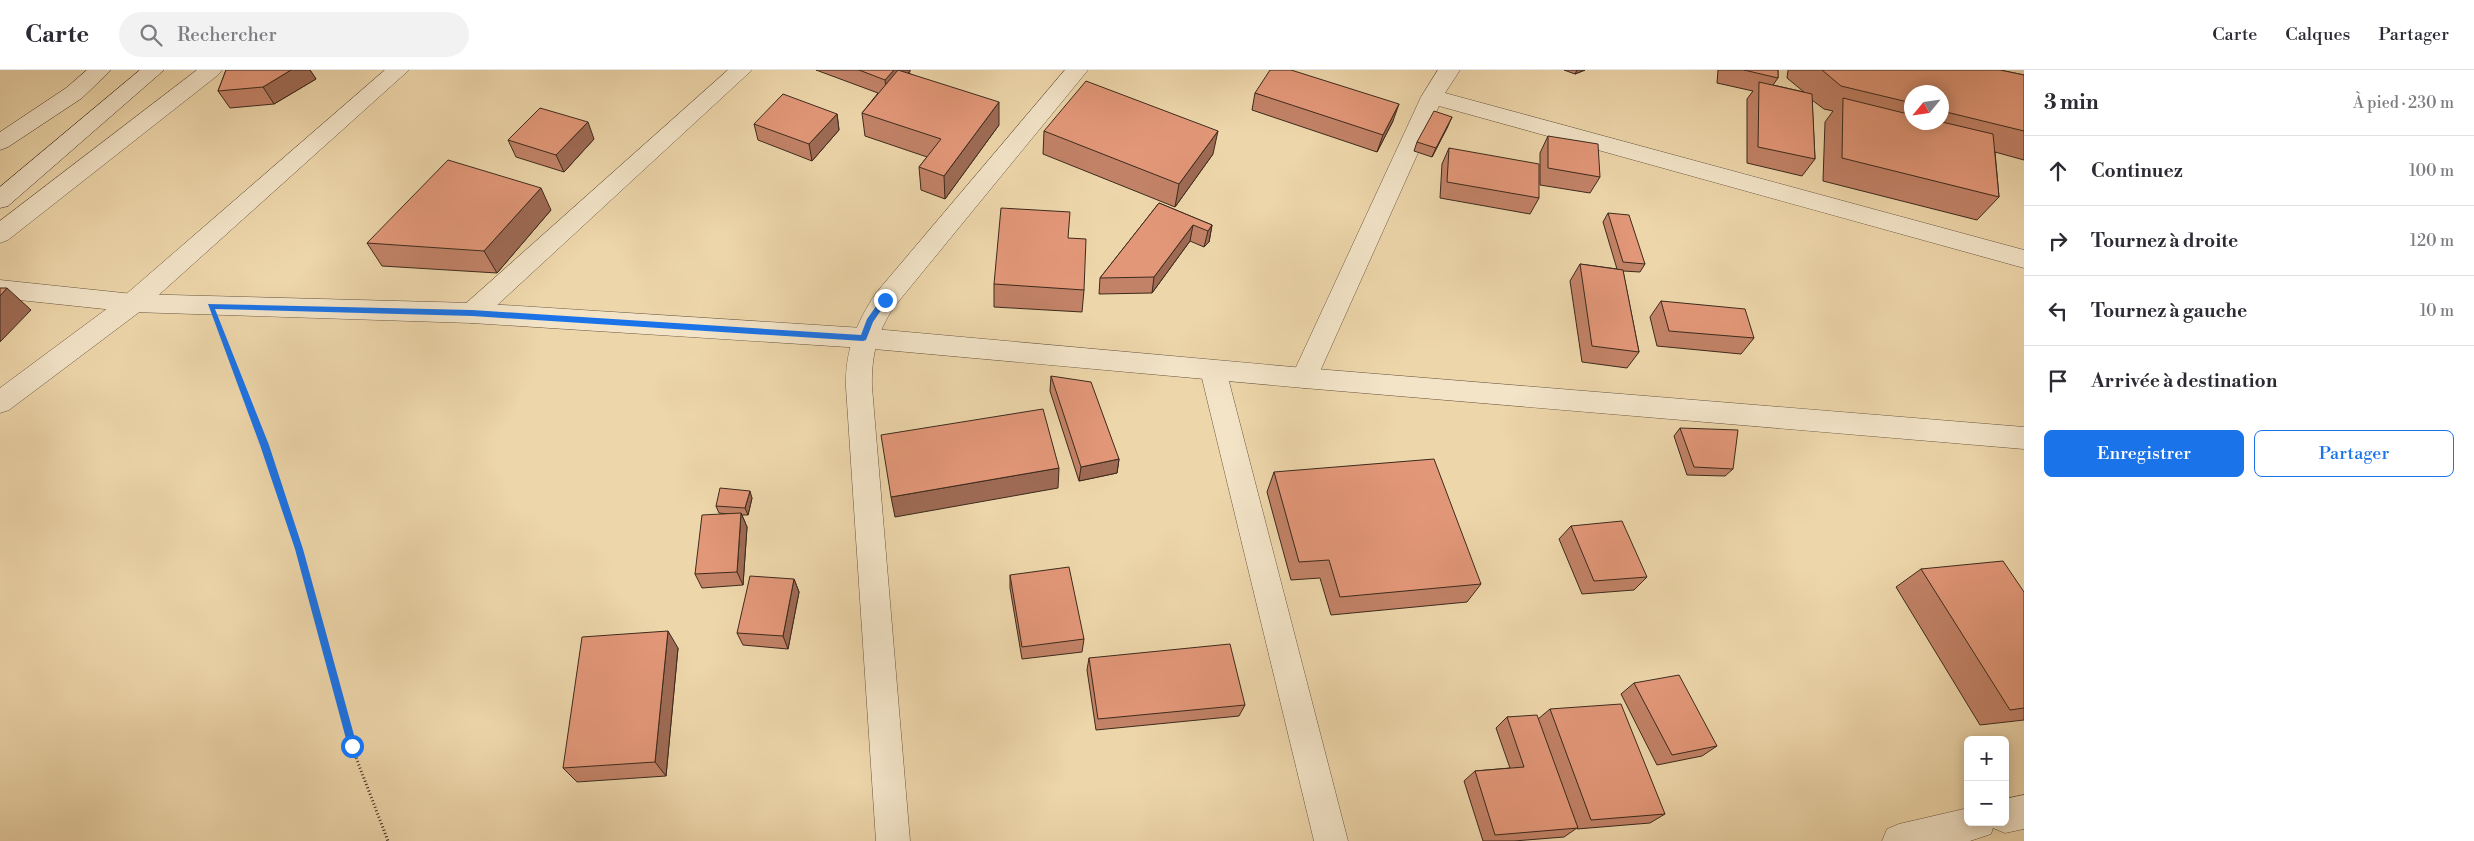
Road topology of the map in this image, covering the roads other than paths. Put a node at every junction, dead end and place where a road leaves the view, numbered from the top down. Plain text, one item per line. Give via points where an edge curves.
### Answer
1 (100, 70) edge
2 (153, 70) edge
3 (211, 70) edge
4 (398, 70) edge
5 (741, 70) edge
6 (1077, 70) edge
7 (1449, 70) edge
8 (1432, 97) junction
9 (0, 142) edge
10 (0, 200) edge
11 (0, 234) edge
12 (2024, 258) edge
13 (0, 289) edge
14 (133, 303) junction
15 (472, 313) junction
16 (863, 338) junction
17 (1213, 370) junction
18 (1304, 378) junction
19 (0, 402) edge
20 (2024, 438) edge
21 (2024, 812) edge
22 (2009, 815) edge
23 (1964, 826) edge
24 (893, 841) edge
25 (1331, 841) edge
26 (1899, 841) edge

1 - 9 street via 74,93
2 - 10 street
3 - 11 street
4 - 14 street
5 - 15 street
6 - 16 street via 885,300
7 - 8 street
8 - 12 street
8 - 18 street
13 - 14 street
14 - 15 street
14 - 19 street
15 - 16 street
16 - 17 street
16 - 24 street via 858,364 859,387
17 - 18 street
17 - 25 street
18 - 20 street
21 - 22 street
23 - 26 street

